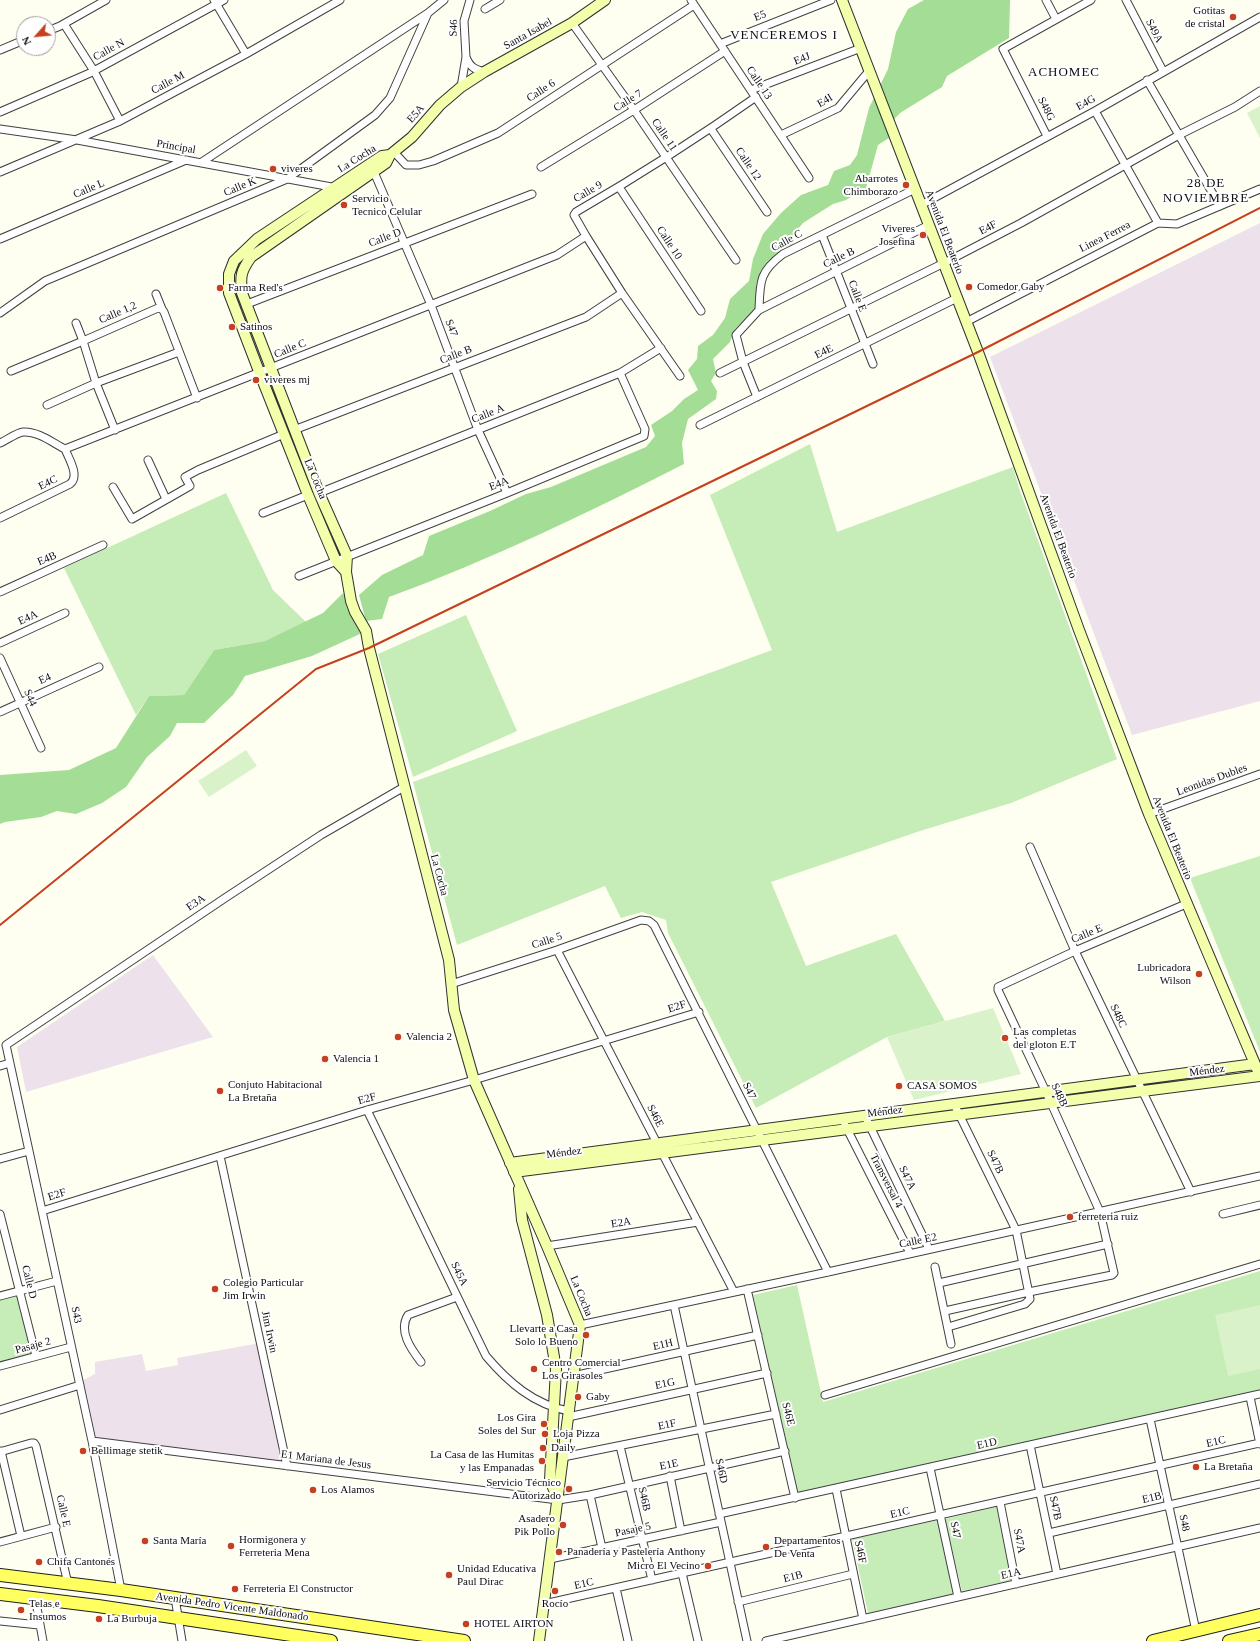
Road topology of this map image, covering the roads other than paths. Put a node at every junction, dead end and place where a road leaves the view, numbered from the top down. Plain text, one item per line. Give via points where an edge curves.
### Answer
1 (106, 0) edge
2 (224, 0) edge
3 (340, 0) edge
4 (444, 0) edge
5 (470, 0) edge
6 (500, 0) edge
7 (605, 0) edge
8 (831, 0) edge
9 (842, 0) edge
10 (1046, 0) edge
11 (1091, 0) edge
12 (1126, 0) edge
13 (215, 2) edge
14 (332, 3) edge
15 (693, 3) edge
16 (485, 9) dead end
17 (428, 13) junction
18 (1260, 17) edge
19 (1056, 19) junction
20 (572, 23) junction
21 (64, 24) junction
22 (56, 28) edge
23 (16, 43) edge
24 (720, 44) junction
25 (860, 48) junction
26 (0, 50) edge
27 (725, 51) junction
28 (246, 54) junction
29 (466, 57) junction
30 (602, 64) junction
31 (94, 71) junction
32 (869, 71) junction
33 (1163, 71) junction
34 (484, 72) junction
35 (1147, 80) junction
36 (461, 87) junction
37 (751, 90) junction
38 (1260, 91) edge
39 (756, 97) junction
40 (634, 110) junction
41 (1095, 111) junction
42 (0, 112) edge
43 (120, 121) junction
44 (0, 128) edge
45 (711, 129) junction
46 (781, 135) junction
47 (1179, 135) junction
48 (1047, 136) junction
49 (77, 140) junction
50 (392, 154) junction
51 (665, 157) junction
52 (186, 160) junction
53 (202, 162) junction
54 (1126, 165) junction
55 (541, 167) dead end
56 (0, 172) edge
57 (374, 172) junction
58 (809, 178) dead end
59 (287, 179) junction
60 (335, 187) junction
61 (619, 187) junction
62 (915, 189) junction
63 (1260, 189) edge
64 (348, 190) junction
65 (532, 194) dead end
66 (921, 205) junction
67 (1220, 206) junction
68 (768, 212) dead end
69 (1158, 223) junction
70 (929, 225) junction
71 (822, 235) junction
72 (586, 236) junction
73 (0, 239) edge
74 (405, 243) junction
75 (736, 260) dead end
76 (944, 263) junction
77 (836, 271) junction
78 (622, 293) junction
79 (156, 294) dead end
80 (957, 298) junction
81 (247, 304) junction
82 (431, 305) junction
83 (162, 309) junction
84 (851, 309) junction
85 (759, 310) junction
86 (701, 311) dead end
87 (0, 313) edge
88 (966, 322) junction
89 (76, 323) dead end
90 (83, 340) junction
91 (865, 344) junction
92 (661, 348) junction
93 (179, 352) junction
94 (742, 362) junction
95 (873, 364) dead end
96 (271, 368) junction
97 (455, 368) junction
98 (11, 371) dead end
99 (620, 373) junction
100 (720, 373) dead end
101 (260, 374) junction
102 (680, 376) dead end
103 (96, 383) junction
104 (757, 397) junction
105 (197, 398) junction
106 (47, 405) dead end
107 (700, 425) dead end
108 (115, 430) junction
109 (478, 430) junction
110 (289, 432) junction
111 (0, 443) edge
112 (65, 449) junction
113 (148, 460) dead end
114 (113, 487) dead end
115 (319, 493) junction
116 (507, 493) junction
117 (308, 495) junction
118 (166, 499) junction
119 (263, 513) dead end
120 (0, 518) edge
121 (103, 545) dead end
122 (347, 556) junction
123 (336, 560) junction
124 (346, 572) junction
125 (299, 576) dead end
126 (0, 592) edge
127 (65, 613) dead end
128 (0, 643) edge
129 (0, 658) edge
130 (99, 667) dead end
131 (20, 702) junction
132 (0, 712) edge
133 (40, 748) dead end
134 (1260, 774) edge
135 (404, 787) junction
136 (1149, 814) junction
137 (1030, 847) dead end
138 (1186, 904) junction
139 (649, 921) joint
140 (557, 950) junction
141 (1075, 951) junction
142 (451, 984) junction
143 (998, 987) joint
144 (699, 1012) junction
145 (604, 1041) junction
146 (6, 1045) joint
147 (10, 1063) junction
148 (1256, 1064) junction
149 (0, 1066) edge
150 (1260, 1076) edge
151 (474, 1080) junction
152 (1137, 1080) junction
153 (1142, 1091) junction
154 (1046, 1092) junction
155 (1051, 1103) junction
156 (954, 1104) junction
157 (367, 1110) junction
158 (959, 1115) junction
159 (865, 1116) junction
160 (842, 1119) junction
161 (870, 1126) junction
162 (847, 1129) junction
163 (757, 1131) junction
164 (762, 1141) junction
165 (657, 1144) junction
166 (29, 1151) junction
167 (662, 1153) junction
168 (220, 1156) junction
169 (0, 1159) edge
170 (512, 1167) junction
171 (1260, 1176) edge
172 (518, 1181) junction
173 (1191, 1192) junction
174 (1260, 1205) edge
175 (42, 1211) junction
176 (1100, 1212) junction
177 (0, 1214) edge
178 (1223, 1214) dead end
179 (698, 1222) junction
180 (1016, 1230) junction
181 (8, 1244) junction
182 (1108, 1244) junction
183 (0, 1246) edge
184 (547, 1246) junction
185 (929, 1249) junction
186 (910, 1253) junction
187 (1023, 1264) junction
188 (1260, 1264) edge
189 (935, 1267) dead end
190 (828, 1272) junction
191 (57, 1282) junction
192 (939, 1283) junction
193 (747, 1289) junction
194 (19, 1290) junction
195 (734, 1292) junction
196 (1029, 1292) junction
197 (0, 1296) edge
198 (457, 1297) junction
199 (674, 1305) junction
200 (945, 1311) junction
201 (580, 1325) junction
202 (948, 1327) junction
203 (758, 1335) junction
204 (951, 1344) dead end
205 (71, 1346) junction
206 (684, 1352) junction
207 (36, 1356) junction
208 (421, 1362) dead end
209 (0, 1366) edge
210 (767, 1373) junction
211 (573, 1376) junction
212 (80, 1386) junction
213 (693, 1390) junction
214 (1260, 1394) edge
215 (825, 1395) dead end
216 (1250, 1397) junction
217 (555, 1409) junction
218 (0, 1410) edge
219 (569, 1414) junction
220 (776, 1414) junction
221 (1150, 1419) junction
222 (701, 1429) junction
223 (92, 1441) junction
224 (1260, 1443) edge
225 (1030, 1445) junction
226 (620, 1446) junction
227 (785, 1451) junction
228 (0, 1452) edge
229 (563, 1457) junction
230 (1160, 1465) junction
231 (287, 1466) junction
232 (710, 1468) junction
233 (930, 1468) junction
234 (670, 1476) junction
235 (1260, 1484) edge
236 (630, 1485) junction
237 (836, 1489) junction
238 (1040, 1492) junction
239 (590, 1495) junction
240 (795, 1498) junction
241 (558, 1500) junction
242 (1000, 1502) junction
243 (1169, 1506) junction
244 (719, 1514) junction
245 (940, 1515) junction
246 (721, 1522) junction
247 (56, 1527) junction
248 (1260, 1528) edge
249 (681, 1531) junction
250 (1049, 1533) junction
251 (22, 1536) junction
252 (846, 1536) junction
253 (642, 1539) junction
254 (0, 1542) edge
255 (1178, 1547) junction
256 (602, 1548) junction
257 (550, 1559) junction
258 (730, 1563) junction
259 (682, 1573) junction
260 (853, 1574) junction
261 (1057, 1574) junction
262 (0, 1575) edge
263 (652, 1580) junction
264 (68, 1584) junction
265 (1016, 1584) junction
266 (616, 1588) junction
267 (121, 1590) junction
268 (0, 1594) edge
269 (35, 1597) junction
270 (958, 1597) junction
271 (175, 1598) junction
272 (738, 1602) junction
273 (544, 1604) junction
274 (1260, 1615) edge
275 (178, 1618) junction
276 (863, 1619) junction
277 (0, 1621) edge
278 (40, 1625) junction
279 (1196, 1631) junction
280 (1260, 1634) edge
281 (43, 1641) edge
282 (182, 1641) edge
283 (331, 1641) edge
284 (464, 1641) edge
285 (539, 1641) edge
286 (628, 1641) edge
287 (698, 1641) edge
288 (747, 1641) edge
289 (766, 1641) edge
290 (1153, 1641) edge
291 (1229, 1641) edge

1 - 21 street
2 - 13 street, Calle N
3 - 14 street, Calle M
4 - 17 street, Calle K
5 - 29 street, S46 via 464,21
6 - 16 street
7 - 20 street, Santa Isabel
8 - 24 street, E5
9 - 25 street, Avenida El Beaterio
10 - 19 street
11 - 19 street
12 - 33 street, S49A
13 - 28 street
13 - 31 street, Calle N
14 - 28 street, Calle M
15 - 24 street, Calle 13
15 - 30 street, Calle 6
17 - 53 street, Calle K
17 - 59 street, Calle K via 390,98 375,115
18 - 33 street, E4G
19 - 48 street, S48G via 1003,48
20 - 30 street, Calle 11
20 - 34 street, Santa Isabel
21 - 22 street
21 - 31 street
23 - 26 street
24 - 27 street, Calle 13
25 - 32 street, Avenida El Beaterio
25 - 37 street, E4J
27 - 37 street, Calle 13
27 - 40 street, Calle 7
28 - 43 street, Calle M
29 - 34 street via 469,65
29 - 36 street, S46
30 - 40 street, Calle 11
30 - 50 street, Calle 6 via 498,133 433,161 406,165
31 - 42 street, Calle N
31 - 43 street
32 - 46 street, E4I via 838,108
32 - 62 street, Avenida El Beaterio
33 - 35 street, E4G
34 - 36 street, Santa Isabel
35 - 41 street, E4G
35 - 47 street
36 - 50 street, E5A
37 - 39 street, Calle 13
38 - 47 street, E4F via 1235,108
39 - 45 street, Calle 9
39 - 46 street, Calle 13
40 - 51 street, Calle 11
40 - 55 street, Calle 7
41 - 48 street, E4G
41 - 54 street
43 - 49 street, Calle M
44 - 49 street, Principal
45 - 51 street, Calle 9
45 - 68 street, Calle 12
46 - 58 street, Calle 13
47 - 54 street, E4F
47 - 67 street
48 - 66 street, E4G
49 - 52 street, Principal
49 - 56 street, Calle M
50 - 57 street, La Cocha via 386,163
50 - 60 street, La Cocha via 382,156
51 - 61 street, Calle 9
51 - 75 street, Calle 11
52 - 53 street, Principal
52 - 73 street, Calle L
53 - 59 street, Principal
54 - 69 street
54 - 76 street, E4F
57 - 64 street, La Cocha
57 - 74 street, S47
59 - 60 street, Principal
59 - 87 street, Calle K via 45,281
60 - 64 street, Principal
60 - 101 street, La Cocha via 257,239 234,261 229,274 229,293
61 - 72 street, Calle 9 via 576,212 576,220
61 - 86 street, Calle 10
62 - 66 street, Avenida El Beaterio
62 - 71 street, Calle C
63 - 67 street, Linea Ferrea
64 - 81 street, La Cocha via 251,257 242,269 240,280
65 - 74 street, Calle D
66 - 70 street, Avenida El Beaterio
67 - 69 street, Linea Ferrea via 1177,224
69 - 88 street, Linea Ferrea
70 - 76 street, Avenida El Beaterio
70 - 77 street, Calle B
71 - 77 street, Calle E
71 - 85 street, Calle C via 783,254 771,263 760,282
72 - 78 street, Calle 9
72 - 82 street, Calle C via 557,255
74 - 81 street, Calle D
74 - 82 street, S47
76 - 80 street, Avenida El Beaterio
76 - 84 street, E4F
77 - 84 street, Calle E
77 - 85 street, Calle B
78 - 92 street, Calle 9
78 - 97 street, Calle B via 586,317
79 - 83 street
80 - 88 street, Avenida El Beaterio
80 - 91 street, E4E
81 - 96 street, La Cocha
82 - 96 street, Calle C
82 - 97 street, S47
83 - 90 street, Calle 1,2 via 158,308
83 - 93 street
84 - 91 street, Calle E
84 - 94 street, E4F
85 - 94 street via 736,335
88 - 136 street, Avenida El Beaterio
89 - 90 street
90 - 98 street, Calle 1,2
90 - 103 street
91 - 95 street, Calle E
91 - 104 street, E4E
92 - 99 street, Calle A
92 - 102 street, Calle 9
93 - 103 street
93 - 105 street
94 - 100 street, E4F
94 - 104 street
96 - 101 street, Calle C
96 - 110 street, La Cocha
97 - 109 street, S47
97 - 110 street, Calle B
99 - 109 street, Calle A
99 - 116 street, E4A via 645,429 644,436
101 - 105 street, Calle C
101 - 110 street, La Cocha
103 - 106 street
103 - 108 street
104 - 107 street, E4E
105 - 108 street, Calle C
108 - 112 street, Calle C
109 - 115 street, Calle A
109 - 116 street, S47
110 - 115 street, La Cocha
110 - 117 street, La Cocha
110 - 118 street, Calle B via 198,470 185,478 190,486
111 - 112 street via 22,432 30,432
112 - 120 street, E4C via 75,476 74,481
113 - 118 street
114 - 118 street via 132,519
115 - 122 street, La Cocha
116 - 122 street, E4A
117 - 119 street
117 - 123 street, La Cocha
121 - 126 street, E4B
122 - 123 street, E4A
122 - 124 street, La Cocha
123 - 124 street, La Cocha
123 - 125 street, E4A
124 - 135 street, La Cocha via 351,601 364,624
127 - 128 street, E4A
129 - 131 street, S44
130 - 131 street, E4
131 - 132 street, E4
131 - 133 street, S44
134 - 136 street, Leonidas Dubles
135 - 142 street, La Cocha via 449,960
135 - 146 street, E3A via 321,835
136 - 138 street, Avenida El Beaterio
137 - 141 street, S48C
138 - 141 street, Calle E
138 - 148 street, Avenida El Beaterio
139 - 140 street, Calle 5 via 641,920
139 - 144 street, S47 via 654,925
140 - 142 street, Calle 5
140 - 145 street, S46E
141 - 143 street, Calle E
141 - 152 street, S48C
142 - 151 street, La Cocha via 454,1010
143 - 154 street, S48B
144 - 145 street, E2F
144 - 163 street, S47
145 - 151 street, E2F
145 - 165 street, S46E
146 - 147 street, S43
147 - 149 street
147 - 166 street, S43
148 - 150 street, Avenida El Beaterio
148 - 152 street, Méndez
150 - 153 street, Méndez
151 - 157 street, E2F
151 - 170 street, La Cocha
152 - 153 street, S48C
152 - 154 street, Méndez
153 - 155 street, Méndez
153 - 173 street, S48C
154 - 155 street, S48B
154 - 156 street, Méndez
155 - 158 street, Méndez
155 - 176 street, S48B
156 - 158 street, S47B
156 - 159 street, Méndez
157 - 168 street, E2F
157 - 198 street, S45A
158 - 161 street, Méndez
158 - 180 street, S47B
159 - 160 street, Méndez
159 - 161 street, S47A
160 - 162 street, Transversal 4
160 - 163 street, Méndez
161 - 162 street, Méndez
161 - 185 street, S47A
162 - 164 street, Méndez
162 - 186 street, Transversal 4
163 - 164 street, S47
163 - 165 street, Méndez
164 - 167 street, Méndez
164 - 190 street, S47
165 - 167 street, S46E
165 - 170 street, Méndez
166 - 169 street
166 - 175 street, S43
167 - 170 street, Méndez
167 - 179 street, S46E
168 - 175 street, E2F
168 - 231 street, Jim Irwin
170 - 172 street, La Cocha
171 - 173 street, Calle E2
172 - 184 street, La Cocha
172 - 217 street, La Cocha via 522,1220 547,1315 556,1369
173 - 176 street, Calle E2
174 - 178 street
175 - 191 street, S43
176 - 180 street, Calle E2
176 - 182 street, S48B
177 - 181 street, Calle D
179 - 184 street, E2A
179 - 195 street, S46E
180 - 185 street, Calle E2
180 - 187 street, S47B
181 - 183 street
181 - 194 street, Calle D
182 - 187 street
182 - 196 street, S48B via 1115,1271 1112,1275
184 - 201 street, La Cocha
185 - 186 street, Calle E2
186 - 190 street, Calle E2
187 - 192 street
187 - 196 street, S47B
188 - 215 street
189 - 192 street
190 - 193 street, Calle E2
191 - 194 street
191 - 205 street, S43
192 - 200 street
193 - 195 street, Calle E2
193 - 203 street, S46E
194 - 197 street
194 - 207 street, Calle D
195 - 199 street, Calle E2
196 - 200 street
196 - 202 street via 1030,1299 1025,1304
198 - 208 street via 408,1315 404,1322 410,1347
198 - 217 street, S45A via 486,1356 502,1375 523,1393
199 - 201 street, Calle E2
199 - 206 street, S46D
200 - 202 street
201 - 211 street, La Cocha
202 - 204 street
203 - 206 street, E1H
203 - 210 street, S46E
205 - 207 street, Pasaje 2
205 - 212 street, S43
206 - 211 street, E1H
206 - 213 street, S46D
207 - 209 street, Pasaje 2
210 - 213 street, E1G
210 - 220 street, S46E
211 - 219 street, La Cocha
212 - 218 street
212 - 223 street, S43
213 - 219 street, E1G
213 - 222 street, S46D
214 - 216 street, E1D
216 - 221 street, E1D
216 - 224 street
217 - 219 street, S45A
217 - 241 street, La Cocha via 550,1480
219 - 229 street, La Cocha
220 - 222 street, E1F
220 - 227 street, S46E
221 - 225 street, E1D
221 - 230 street, S48
222 - 226 street, E1F
222 - 232 street, S46D
223 - 231 street, E1 Mariana de Jesus
223 - 267 street, S43
224 - 230 street, E1C
225 - 233 street, E1D
225 - 238 street, S47B
226 - 229 street, E1F
226 - 236 street, S46B
227 - 232 street, E1E
227 - 240 street, S46E
228 - 247 street, Calle E via 34,1443
228 - 251 street
229 - 241 street, La Cocha
230 - 238 street, E1C
230 - 243 street, S48
231 - 241 street, E1 Mariana de Jesus
232 - 234 street, E1E
232 - 244 street, S46D
233 - 237 street, E1D
233 - 245 street, S47
234 - 236 street, E1E
234 - 249 street
235 - 243 street, E1B
236 - 239 street, E1E
236 - 253 street, S46B
237 - 240 street, E1D
237 - 252 street, S46F
238 - 242 street, E1C
238 - 250 street, S47B
239 - 241 street, E1E
239 - 256 street
240 - 244 street, E1D
241 - 257 street, La Cocha
242 - 245 street, E1C
242 - 265 street, S47A
243 - 250 street, E1B
243 - 255 street, S48
244 - 246 street, S46D
245 - 252 street, E1C
245 - 270 street, S47
246 - 249 street, Pasaje 5
246 - 258 street, S46D
247 - 251 street
247 - 264 street, Calle E
248 - 255 street, E1A
249 - 253 street, Pasaje 5
250 - 261 street, S47B
251 - 254 street
252 - 258 street, E1C
252 - 260 street, S46F
253 - 256 street, Pasaje 5
253 - 263 street, S46B
255 - 261 street, E1A
255 - 279 street, S48
256 - 257 street, Pasaje 5
257 - 273 street, La Cocha
258 - 259 street, E1C
258 - 272 street, S46D
259 - 263 street, E1C
259 - 287 street
260 - 272 street, E1B
260 - 276 street, S46F
261 - 265 street, E1A
262 - 264 main road, Avenida Pedro Vicente Maldonado
263 - 266 street, E1C
264 - 267 main road, Avenida Pedro Vicente Maldonado
265 - 270 street, E1A
266 - 273 street, E1C
266 - 286 street
267 - 271 main road, Avenida Pedro Vicente Maldonado
268 - 269 main road, Avenida Pedro Vicente Maldonado
269 - 275 main road, Avenida Pedro Vicente Maldonado
269 - 278 street
270 - 276 street, E1A
271 - 275 street
271 - 284 main road, Avenida Pedro Vicente Maldonado
272 - 288 street, S46D
273 - 285 street, La Cocha
274 - 279 main road
275 - 282 street
275 - 283 main road, Avenida Pedro Vicente Maldonado
276 - 289 street, E1A
277 - 278 street
278 - 281 street
279 - 290 main road
280 - 291 main road

